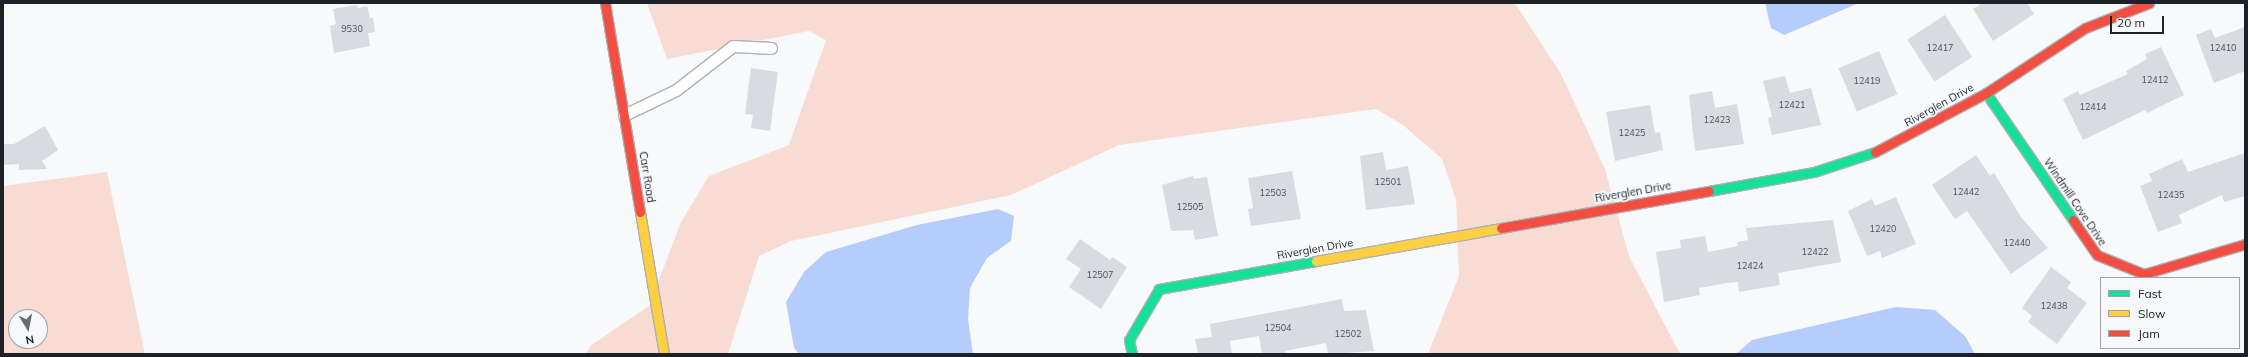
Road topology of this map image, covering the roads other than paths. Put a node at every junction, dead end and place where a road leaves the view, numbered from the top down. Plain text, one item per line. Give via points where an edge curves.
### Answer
1 (605, 3) edge
2 (2149, 3) edge
3 (771, 48) dead end
4 (1986, 92) junction
5 (624, 115) junction
6 (2245, 244) edge
7 (664, 354) edge
8 (1132, 354) edge

1 - 5 street, Carr Road
2 - 4 street, Riverglen Drive via 2085,28
3 - 5 lane via 733,46 676,90
4 - 6 street, Windmill Cove Drive via 2097,255 2144,274
4 - 8 street, Riverglen Drive via 1886,148 1814,172 1158,288 1129,340
5 - 7 street, Carr Road

